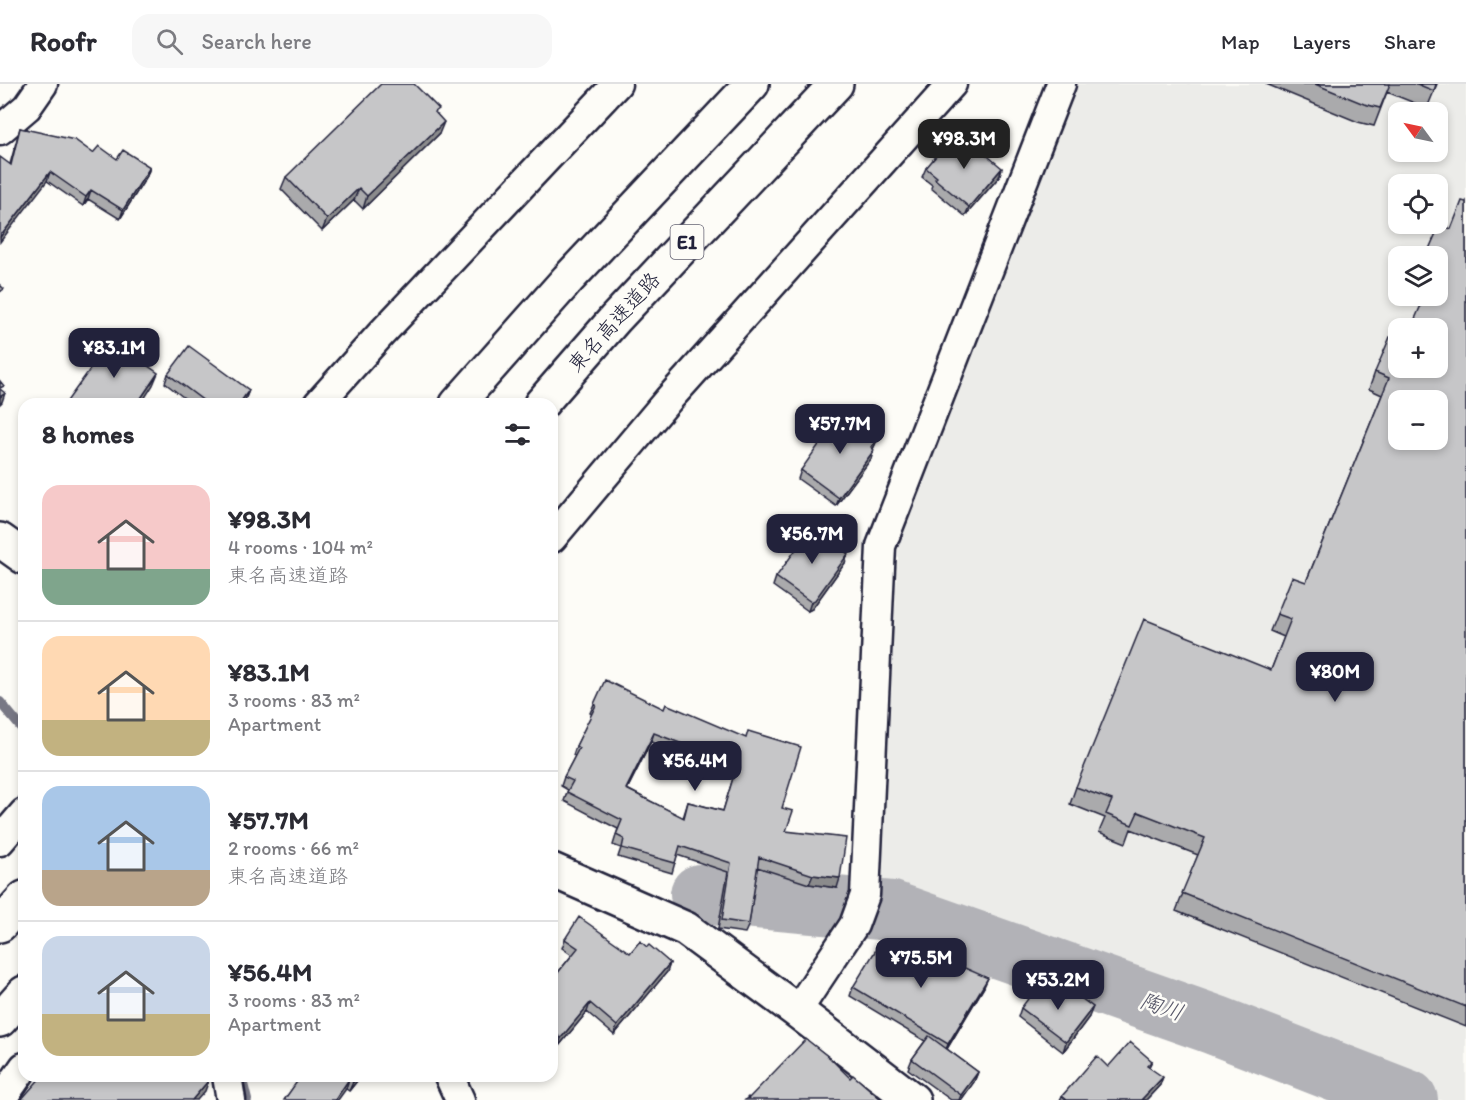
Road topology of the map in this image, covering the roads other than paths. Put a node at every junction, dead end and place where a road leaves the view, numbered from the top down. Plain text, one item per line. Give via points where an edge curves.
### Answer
1 (43, 84) edge
2 (617, 84) edge
3 (752, 84) edge
4 (836, 84) edge
5 (952, 84) edge
6 (1061, 84) edge
7 (0, 130) edge
8 (323, 398) edge
9 (462, 398) edge
10 (546, 398) edge
11 (558, 531) edge
12 (0, 540) edge
13 (18, 553) edge
14 (18, 820) edge
15 (0, 841) edge
16 (558, 873) edge
17 (18, 905) edge
18 (0, 926) edge
19 (18, 1000) edge
20 (797, 1011) junction
21 (0, 1020) edge
22 (18, 1076) edge
23 (228, 1082) edge
24 (452, 1082) edge
25 (1, 1100) edge
26 (231, 1100) edge
27 (460, 1100) edge
28 (913, 1100) edge

1 - 7 street via 27,107
2 - 8 street
3 - 9 main road via 568,279
4 - 10 main road, 東名高速道路 / E1 via 615,319
5 - 11 street via 668,400
6 - 20 street via 881,546 865,895 854,925
12 - 13 main road
14 - 15 street
16 - 20 main road via 686,929
17 - 18 main road
19 - 21 main road
20 - 28 main road
22 - 25 street
23 - 26 street
24 - 27 street

